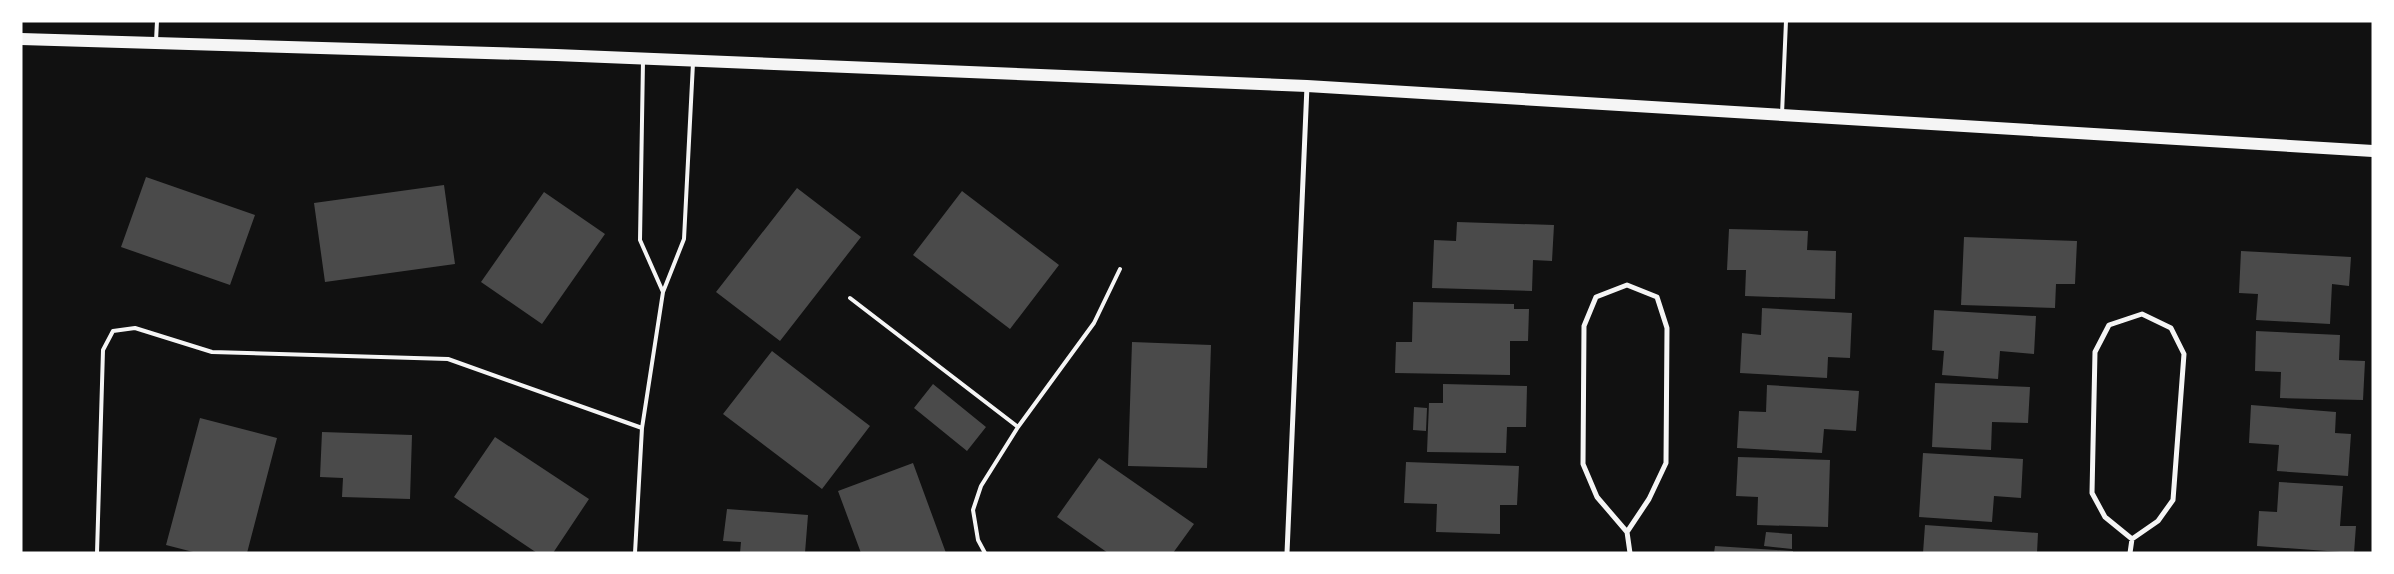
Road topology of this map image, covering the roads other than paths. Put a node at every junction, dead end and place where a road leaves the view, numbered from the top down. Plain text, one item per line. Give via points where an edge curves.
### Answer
1 (157, 21) edge
2 (1786, 21) edge
3 (21, 40) edge
4 (156, 43) junction
5 (643, 59) junction
6 (693, 61) junction
7 (1307, 86) junction
8 (1782, 114) junction
9 (2373, 151) edge
10 (1120, 270) dead end
11 (662, 292) junction
12 (850, 298) dead end
13 (1018, 427) junction
14 (642, 428) junction
15 (1627, 532) junction
16 (2132, 539) junction
17 (98, 553) edge
18 (635, 553) edge
19 (985, 553) edge
20 (1287, 553) edge
21 (1630, 553) edge
22 (2130, 553) edge

1 - 4 lane
2 - 8 lane
3 - 4 main road
4 - 5 main road
5 - 6 main road
5 - 11 lane via 640,240
6 - 7 main road
6 - 11 lane via 684,239
7 - 8 main road
7 - 20 street
8 - 9 main road
10 - 13 lane via 1094,323
11 - 14 lane
12 - 13 lane
13 - 19 lane via 981,486 973,510 978,540
14 - 17 lane via 448,359 212,352 135,328 113,331 103,350
14 - 18 lane
15 - 15 street via 1649,499 1666,463 1667,328 1657,297 1627,285 1596,297 1584,326 1583,464 1597,497
15 - 21 street
16 - 16 street via 2158,521 2173,500 2184,354 2171,328 2142,314 2109,325 2095,352 2092,493 2105,517
16 - 22 street

